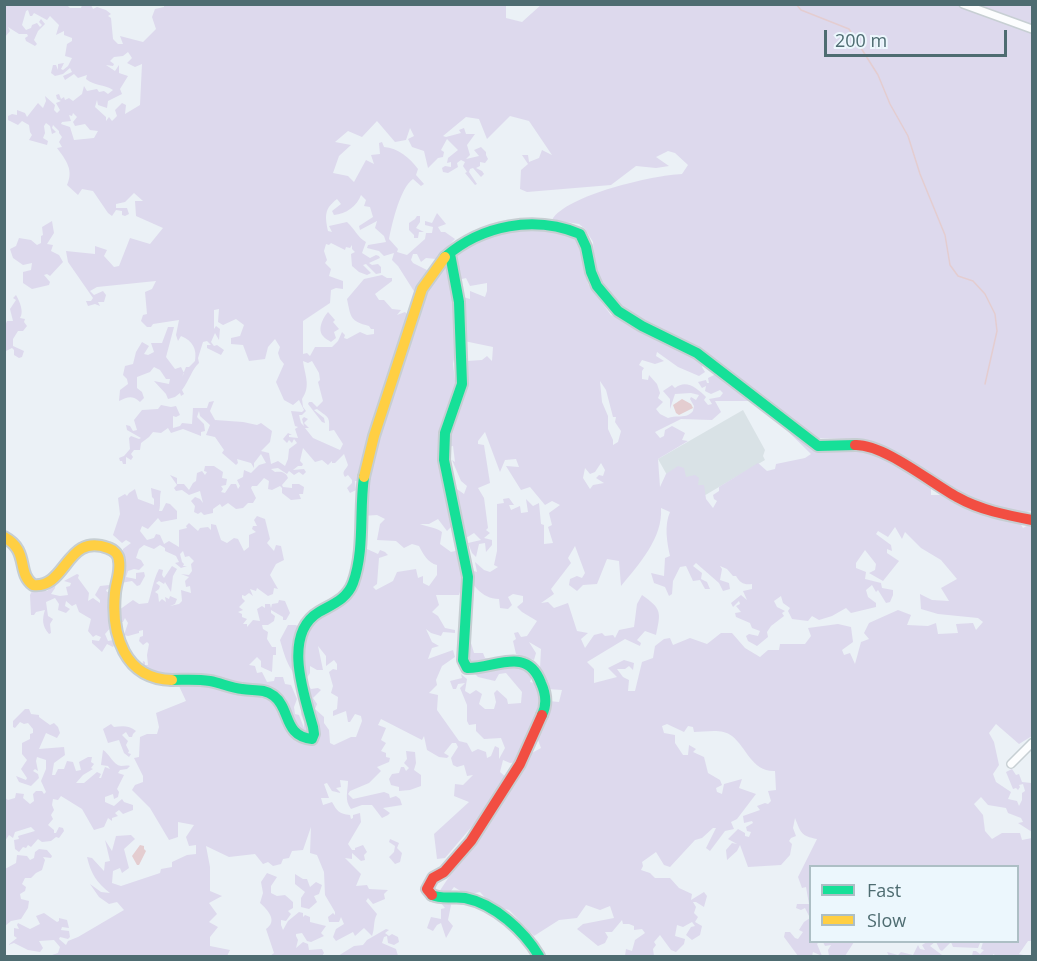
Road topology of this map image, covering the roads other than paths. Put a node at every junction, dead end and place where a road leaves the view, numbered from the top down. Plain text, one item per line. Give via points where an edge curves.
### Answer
1 (963, 4) edge
2 (1032, 29) edge
3 (450, 254) junction
4 (1032, 520) edge
5 (4, 537) edge
6 (1032, 743) edge
7 (1011, 764) dead end
8 (539, 957) edge

1 - 2 street
3 - 4 street via 468,239 512,224 557,227 580,234 588,246 596,284 616,310 632,322 698,352 818,446 862,445 875,449 989,512
3 - 5 street via 435,267 422,289 372,444 364,477 354,583 338,603 308,621 300,637 299,672 313,727 312,738 302,738 294,730 270,693 203,680 153,679 136,669 126,656 118,633 114,609 120,566 112,549 99,545 80,548 47,585 34,586 25,574 17,546
3 - 8 street via 459,302 462,384 443,447 468,577 463,660 467,668 477,669 514,660 530,665 539,678 546,707 520,764 471,841 444,872 433,878 427,889 433,897 475,901 502,917 529,941
6 - 7 street

